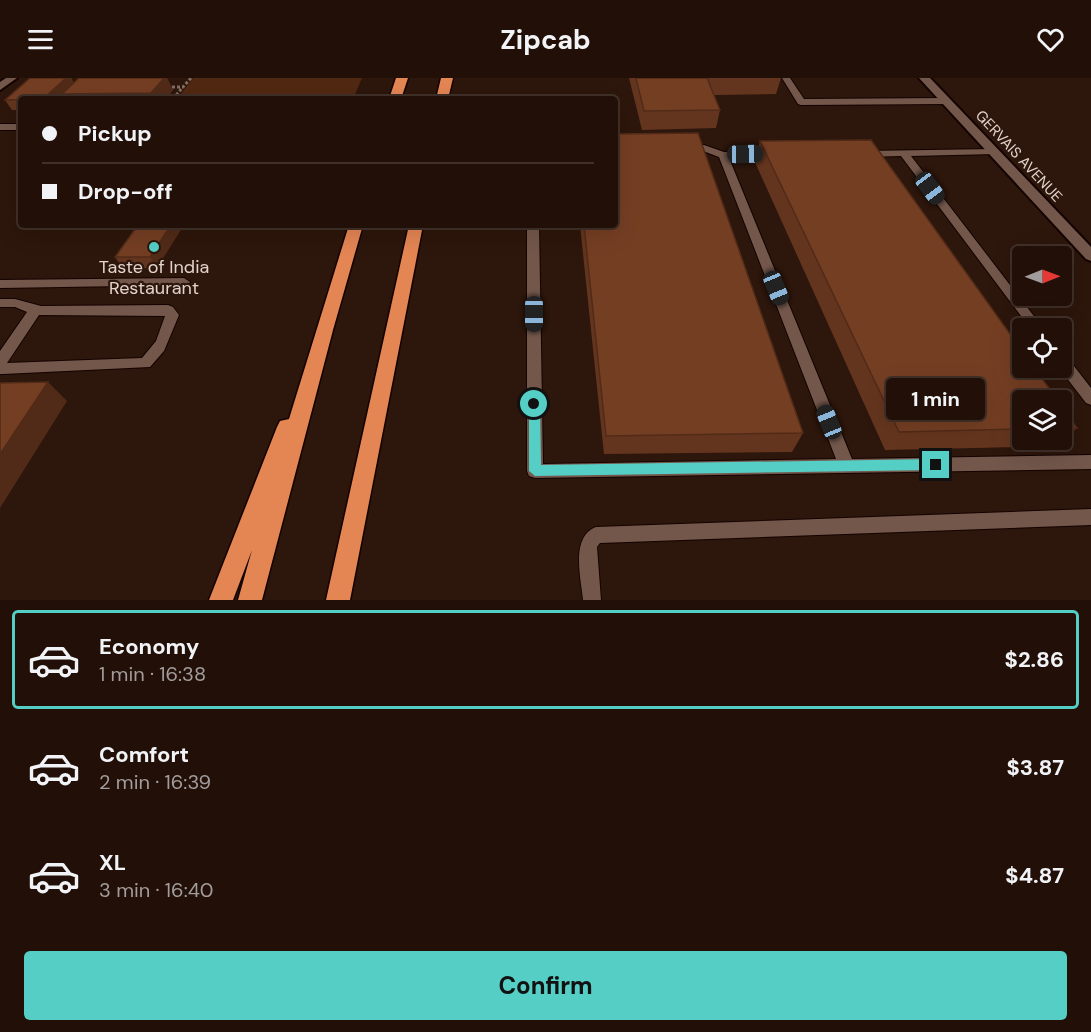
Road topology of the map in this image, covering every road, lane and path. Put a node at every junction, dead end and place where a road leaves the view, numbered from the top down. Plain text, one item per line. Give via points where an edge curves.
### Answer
1 (12, 78) edge
2 (191, 78) edge
3 (402, 78) edge
4 (447, 78) edge
5 (786, 78) edge
6 (924, 78) edge
7 (0, 87) edge
8 (160, 87) edge
9 (183, 87) junction
10 (176, 96) edge
11 (396, 96) edge
12 (443, 96) edge
13 (945, 101) junction
14 (0, 127) edge
15 (18, 127) edge
16 (671, 148) edge
17 (993, 152) junction
18 (904, 153) junction
19 (791, 154) edge
20 (858, 154) edge
21 (723, 155) junction
22 (355, 228) edge
23 (415, 228) edge
24 (533, 228) edge
25 (1091, 256) edge
26 (184, 282) dead end
27 (0, 284) edge
28 (0, 303) edge
29 (36, 309) junction
30 (1029, 318) edge
31 (324, 330) junction
32 (0, 364) edge
33 (1072, 374) edge
34 (1091, 399) edge
35 (1091, 462) edge
36 (847, 466) junction
37 (1091, 517) edge
38 (221, 600) edge
39 (250, 600) edge
40 (338, 600) edge
41 (592, 600) edge

1 - 7 street
2 - 9 path
3 - 11 highway
4 - 12 highway
5 - 13 lane via 801,102
6 - 13 street, GERVAIS AVENUE
8 - 9 path
9 - 10 path
13 - 17 street, GERVAIS AVENUE
14 - 15 lane
16 - 21 lane via 704,148
17 - 18 lane
17 - 25 street, GERVAIS AVENUE
18 - 20 lane
18 - 30 lane
19 - 21 lane
21 - 36 lane
22 - 31 highway
23 - 40 highway
24 - 36 lane via 535,471
26 - 27 lane
28 - 29 lane
29 - 32 lane
29 - 32 lane via 168,310 172,315 153,358 146,363 3,369
31 - 38 highway
31 - 39 highway
33 - 34 lane
35 - 36 lane
37 - 41 lane via 596,535 588,545

